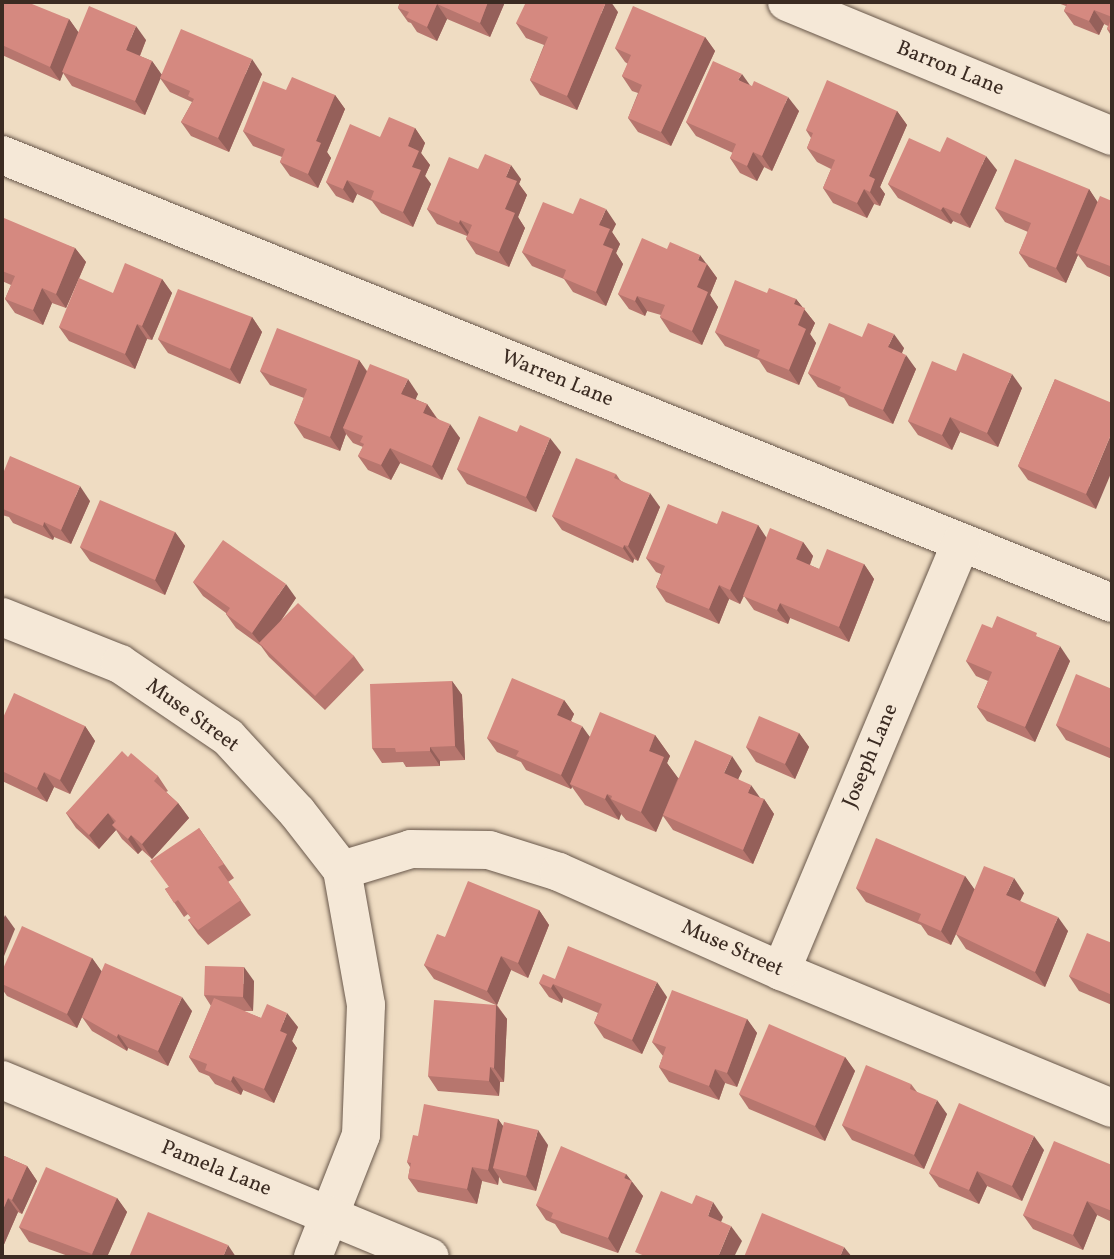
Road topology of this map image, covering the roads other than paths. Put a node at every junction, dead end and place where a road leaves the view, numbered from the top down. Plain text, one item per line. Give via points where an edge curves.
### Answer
1 (787, 2) edge
2 (1112, 136) edge
3 (2, 155) edge
4 (961, 542) junction
5 (1112, 603) edge
6 (2, 617) edge
7 (342, 870) junction
8 (781, 971) junction
9 (2, 1080) edge
10 (1112, 1108) edge
11 (330, 1216) junction
12 (313, 1257) edge
13 (430, 1257) edge

1 - 2 street, Barron Lane
3 - 4 street, Warren Lane
4 - 5 street, Warren Lane
4 - 8 street, Joseph Lane
6 - 7 street, Muse Street via 120,664 228,737 297,812
7 - 8 street, Muse Street via 411,849 489,850 559,872
7 - 11 street, Muse Street via 366,1005 361,1135
8 - 10 street, Muse Street
9 - 11 street, Pamela Lane
11 - 12 street, Muse Street
11 - 13 street, Pamela Lane

